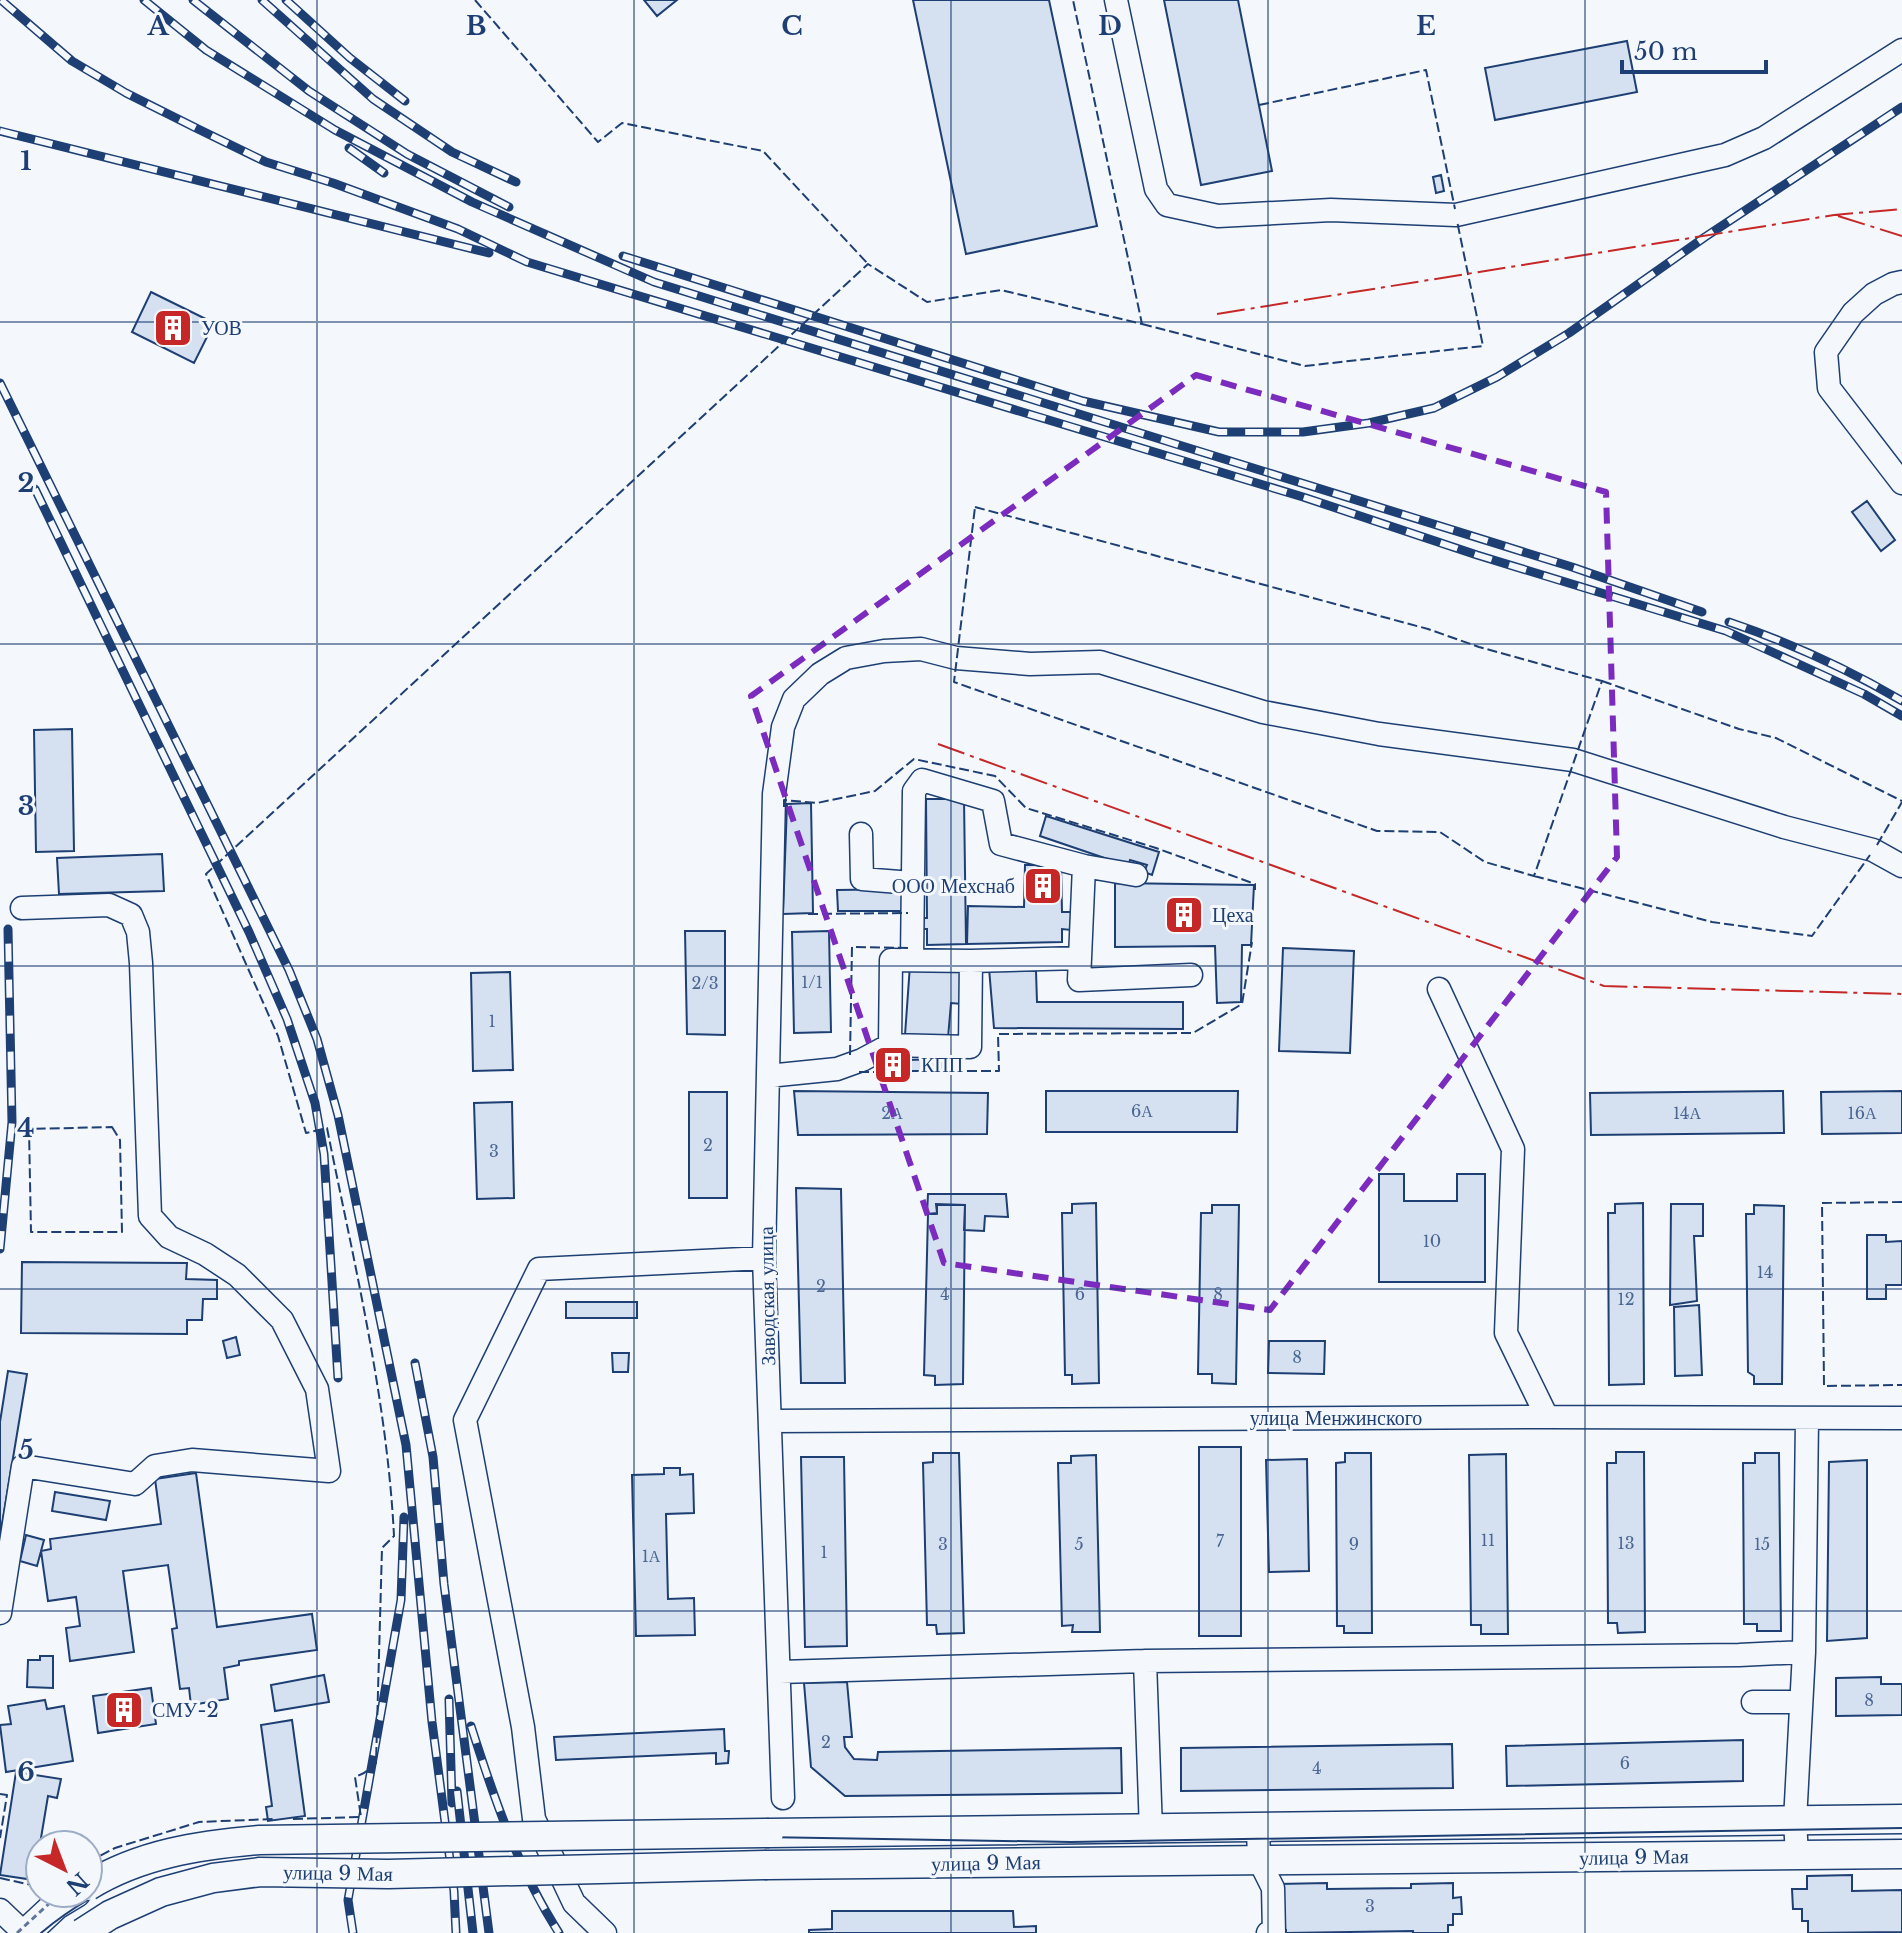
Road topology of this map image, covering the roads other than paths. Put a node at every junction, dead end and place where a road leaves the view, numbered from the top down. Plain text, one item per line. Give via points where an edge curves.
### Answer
1 (1116, 0) edge
2 (1902, 50) edge
3 (1902, 282) edge
4 (1902, 483) edge
5 (861, 834) dead end
6 (1084, 866) junction
7 (1902, 866) edge
8 (1136, 875) dead end
9 (912, 883) junction
10 (22, 908) dead end
11 (1080, 958) junction
12 (912, 960) junction
13 (971, 961) junction
14 (1191, 975) dead end
15 (1439, 989) dead end
16 (890, 1045) junction
17 (768, 1076) junction
18 (764, 1258) junction
19 (1547, 1417) junction
20 (1902, 1418) edge
21 (1807, 1419) junction
22 (771, 1421) junction
23 (0, 1613) edge
24 (1804, 1652) junction
25 (1145, 1661) junction
26 (780, 1672) junction
27 (1753, 1702) dead end
28 (1801, 1702) junction
29 (783, 1798) dead end
30 (1902, 1819) edge
31 (1795, 1821) junction
32 (1258, 1829) junction
33 (1151, 1831) junction
34 (1902, 1854) edge
35 (1797, 1855) junction
36 (1259, 1860) junction
37 (104, 1879) edge
38 (52, 1909) edge
39 (0, 1910) edge
40 (25, 1933) edge
41 (82, 1933) edge
42 (605, 1933) edge
43 (1268, 1933) edge

1 - 2 street via 1156,189 1167,205 1218,216 1331,210 1456,215 1725,155 1764,138
3 - 4 street via 1874,294 1853,313 1826,352 1829,388
5 - 9 street via 862,879
6 - 8 street
6 - 9 street via 1001,844 993,801 922,780 914,791
6 - 11 street
7 - 17 street, Заводская улица via 1873,850 1573,760 1263,712 1100,662 1030,664 956,658 921,649 846,658 794,699 783,727 774,794
9 - 12 street
10 - 23 street via 109,905 131,915 141,963 150,1216 169,1237 237,1275 282,1320 317,1389 329,1471 192,1460 155,1466 135,1484 23,1466
11 - 13 street
11 - 14 street via 1079,980
12 - 13 street
12 - 16 street via 891,960
13 - 16 street via 970,1047
15 - 19 street via 1513,1149 1506,1333
16 - 17 street via 837,1069
17 - 18 street, Заводская улица
18 - 22 street, Заводская улица
18 - 42 street via 539,1269 465,1420 523,1727 534,1819 574,1903
19 - 21 street, улица Менжинского
19 - 22 street, улица Менжинского
20 - 21 street, улица Менжинского
21 - 24 street
22 - 26 street, Заводская улица
24 - 25 street
24 - 28 street
25 - 26 street
25 - 33 street
26 - 29 street, Заводская улица
27 - 28 street
28 - 31 street
30 - 31 main road, улица 9 Мая
31 - 32 main road, улица 9 Мая
31 - 35 street
32 - 33 main road, улица 9 Мая
32 - 36 street
33 - 37 main road, улица 9 Мая, bridge via 259,1840 148,1858
34 - 35 main road, улица 9 Мая
35 - 36 main road, улица 9 Мая
36 - 41 main road, улица 9 Мая, bridge via 260,1872 161,1892
36 - 43 street via 1273,1888 1274,1933
38 - 40 main road, bridge
39 - 40 street

